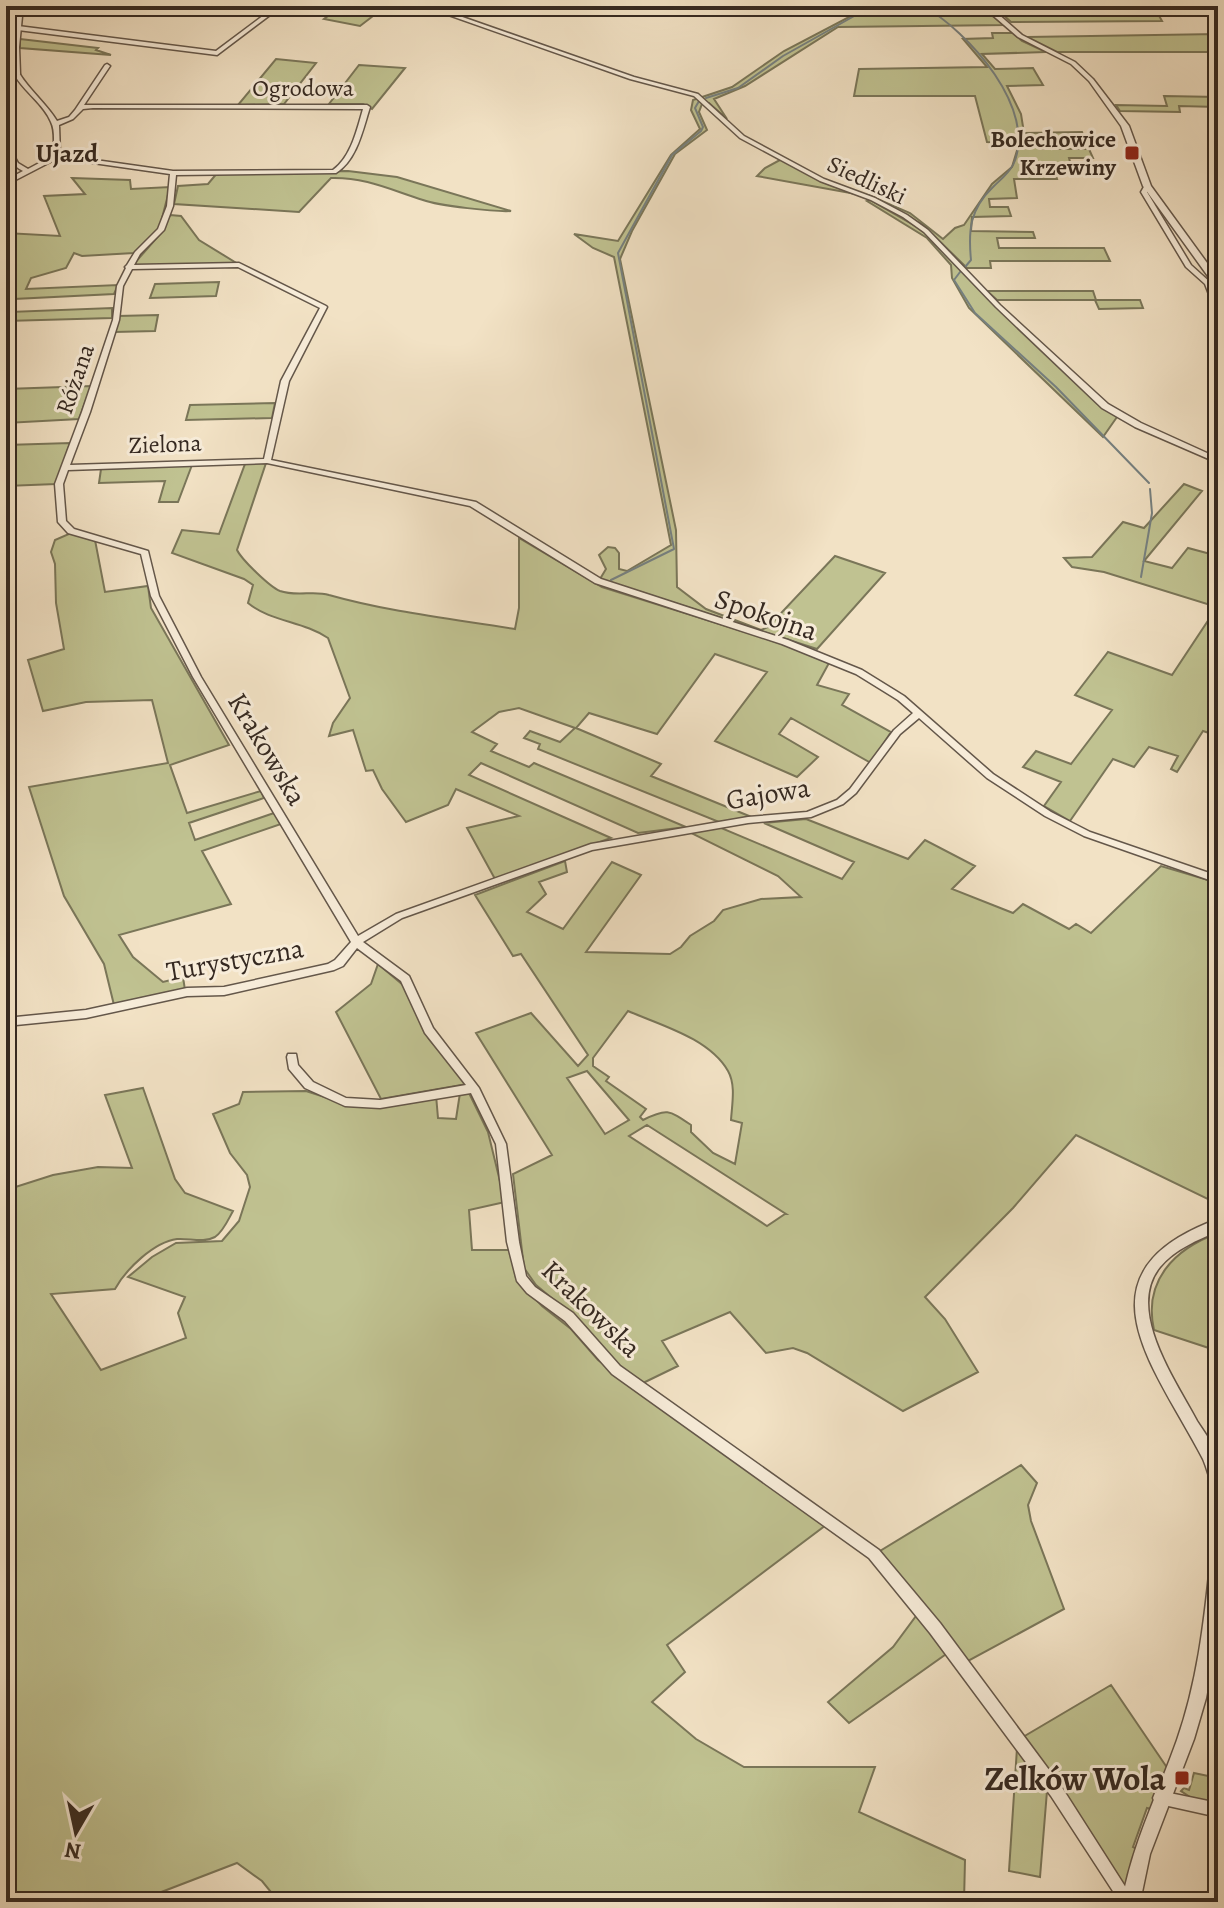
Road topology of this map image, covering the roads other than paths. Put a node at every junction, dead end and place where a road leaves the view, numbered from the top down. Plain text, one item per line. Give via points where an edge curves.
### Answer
1 (20, 6) edge
2 (279, 6) edge
3 (426, 6) edge
4 (985, 6) edge
5 (18, 28) junction
6 (107, 66) dead end
7 (17, 74) junction
8 (6, 83) edge
9 (78, 109) junction
10 (56, 124) junction
11 (6, 147) edge
12 (57, 156) junction
13 (27, 171) junction
14 (173, 173) junction
15 (6, 183) edge
16 (1147, 186) junction
17 (128, 267) junction
18 (1218, 284) edge
19 (1218, 310) edge
20 (267, 461) junction
21 (1218, 461) edge
22 (64, 468) junction
23 (145, 553) joint
24 (917, 715) junction
25 (588, 849) joint
26 (1218, 880) edge
27 (356, 942) junction
28 (6, 1022) edge
29 (292, 1057) dead end
30 (474, 1088) junction
31 (1218, 1225) edge
32 (1218, 1483) edge
33 (1218, 1565) edge
34 (1160, 1798) junction
35 (1218, 1810) edge
36 (1130, 1902) edge

1 - 5 street
2 - 5 street via 217,53
3 - 21 street, Siedliski via 696,95 735,133 822,180 905,216 1105,406
4 - 16 street via 1020,36 1073,63 1091,80 1125,126
5 - 7 street
6 - 9 street
7 - 8 street
7 - 10 street
9 - 10 street
9 - 14 street, Ogrodowa via 367,107 338,171
10 - 12 street
11 - 13 street via 15,164
12 - 13 street
12 - 14 street
13 - 15 street
14 - 17 street, Różana via 161,230
16 - 18 street
16 - 19 street via 1144,192 1188,266 1208,283
17 - 20 street via 239,265 324,307 285,381
17 - 22 street, Różana via 116,320
20 - 22 street, Zielona
20 - 24 street, Spokojna via 473,504 598,581 859,672 901,698
22 - 23 street, Różana via 59,484 67,528
23 - 27 street, Krakowska via 155,596 197,677
24 - 25 street, Gajowa via 897,732 845,799 814,812
24 - 26 street, Spokojna via 997,781 1048,814 1087,834
25 - 27 street, Turystyczna via 399,916
27 - 28 street, Turystyczna via 339,963 319,970 86,1014
27 - 30 street, Krakowska via 405,979 429,1030
29 - 30 street via 309,1085 345,1102 380,1104
30 - 36 street, Krakowska via 501,1144 521,1278 569,1317 616,1370 874,1554 1056,1791
31 - 32 street via 1160,1258 1144,1286 1141,1315 1146,1338 1212,1461
33 - 34 street via 1210,1641 1193,1718
34 - 35 street
34 - 36 street

